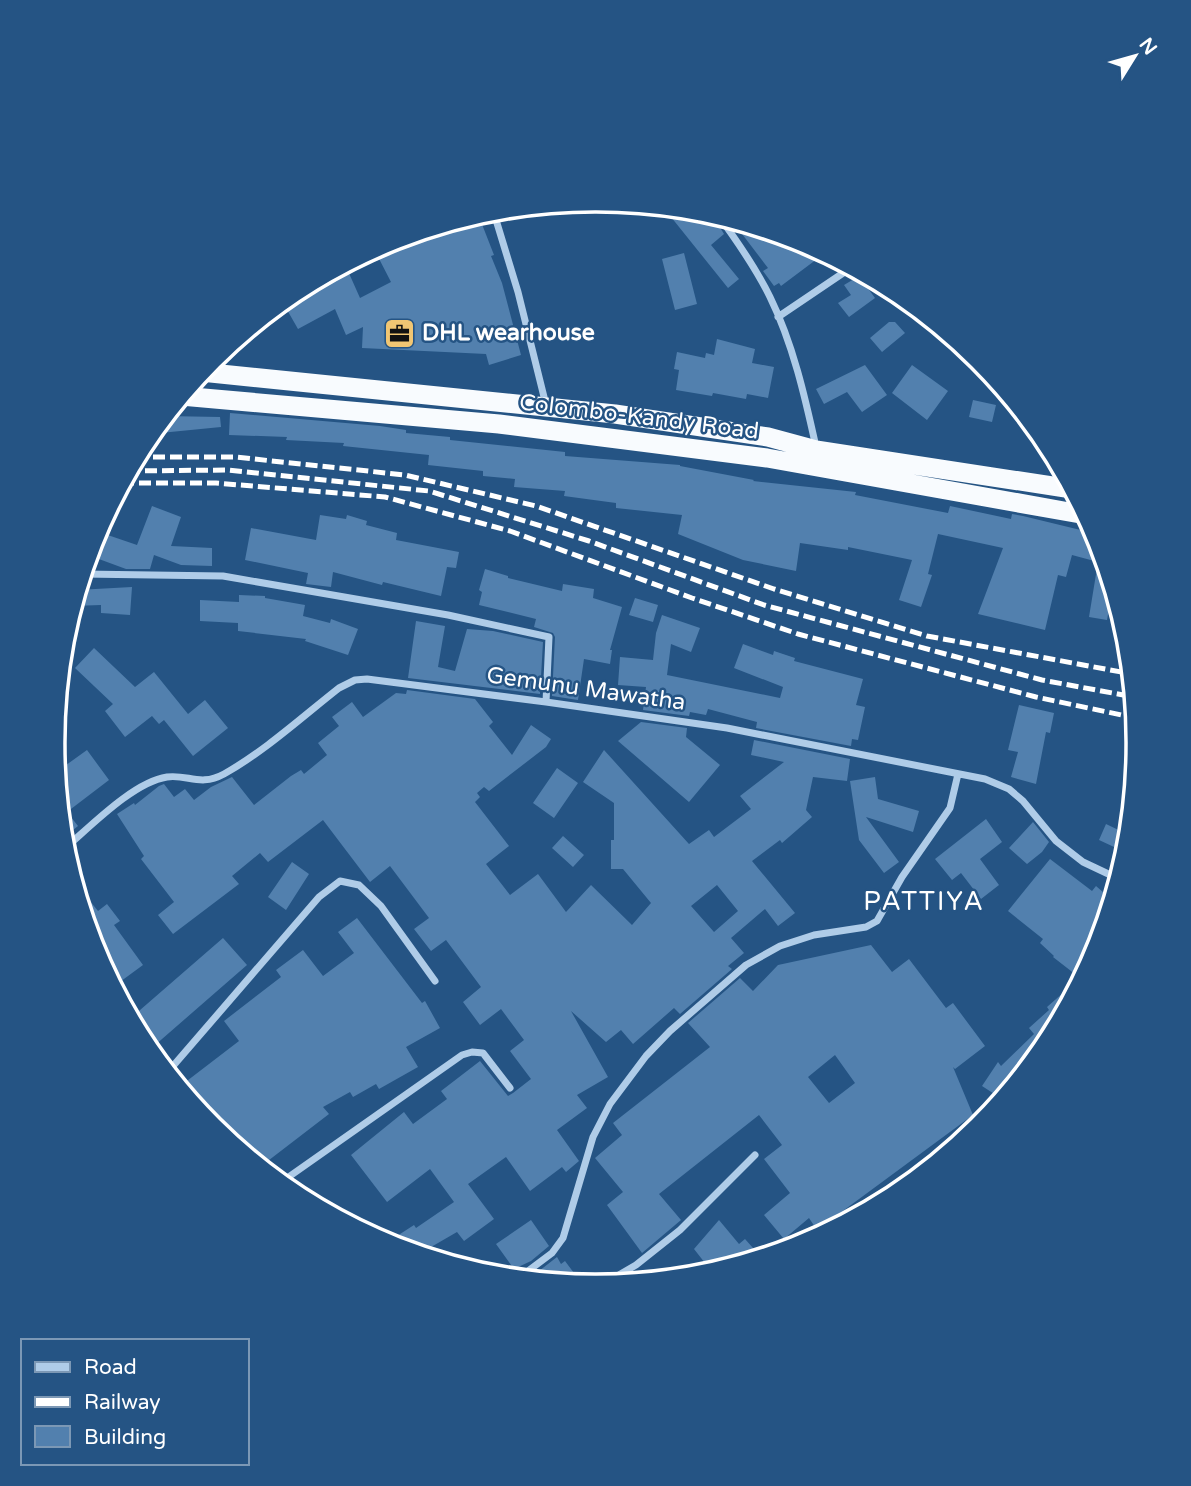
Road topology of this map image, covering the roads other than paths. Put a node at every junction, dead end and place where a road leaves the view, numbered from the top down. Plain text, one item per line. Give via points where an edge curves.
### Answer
1 (496, 221) edge
2 (728, 229) edge
3 (842, 273) edge
4 (778, 317) junction
5 (215, 373) edge
6 (193, 397) edge
7 (546, 407) junction
8 (816, 450) junction
9 (1060, 487) edge
10 (1074, 512) edge
11 (92, 574) edge
12 (546, 702) junction
13 (958, 774) junction
14 (74, 841) edge
15 (1109, 874) edge
16 (435, 981) dead end
17 (174, 1065) edge
18 (510, 1088) dead end
19 (755, 1155) dead end
20 (290, 1176) edge
21 (530, 1269) edge
22 (622, 1273) edge

1 - 7 street
2 - 4 street via 745,251
3 - 4 street
4 - 8 street via 803,391
5 - 7 highway, Colombo-Kandy Road
6 - 10 highway, Colombo-Kandy Road via 499,424 754,456
7 - 8 highway, Colombo-Kandy Road via 768,437
8 - 9 highway, Colombo-Kandy Road
11 - 12 street via 223,576 549,637
12 - 13 street, Gemunu Mawatha via 727,728
12 - 14 street, Gemunu Mawatha via 355,680 222,775 150,782
13 - 15 street, Gemunu Mawatha via 1009,789 1056,841
13 - 21 street via 950,808 877,921 780,946 746,965 646,1056 610,1104 593,1137 563,1238
16 - 17 street via 381,906 359,885 340,881 319,897
18 - 20 street via 483,1053 461,1055
19 - 22 street via 680,1230

